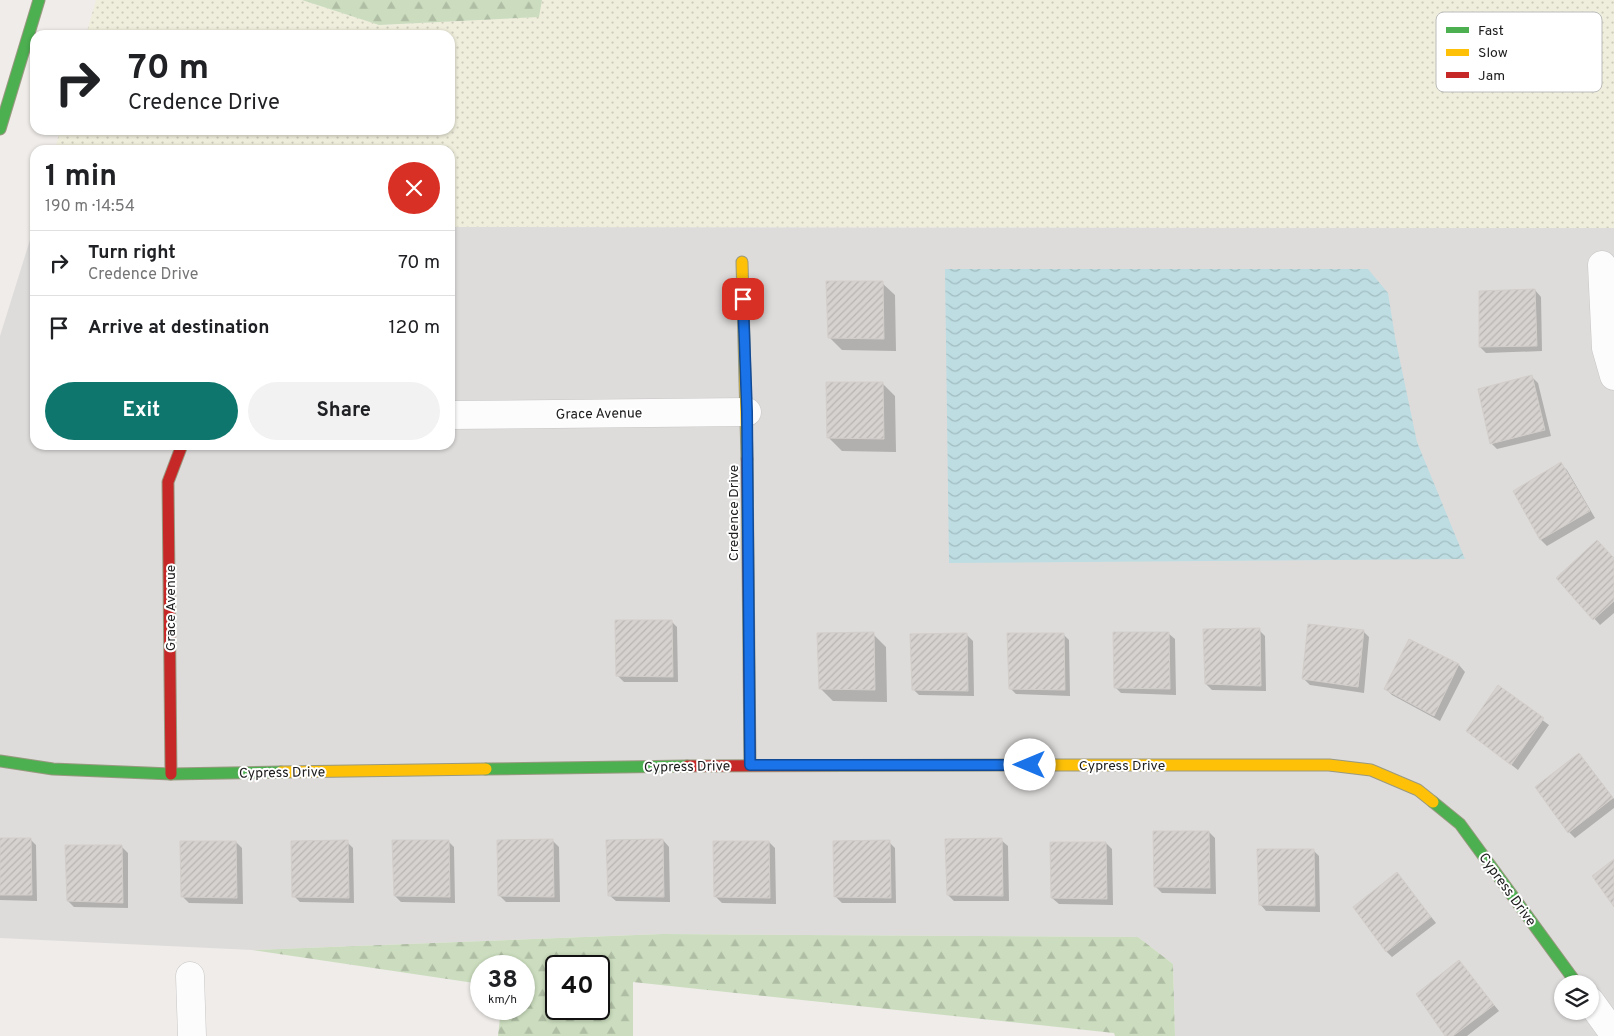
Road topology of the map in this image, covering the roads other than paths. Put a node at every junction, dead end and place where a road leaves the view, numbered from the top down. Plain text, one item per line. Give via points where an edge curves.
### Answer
1 (39, 0) edge
2 (0, 129) edge
3 (742, 262) dead end
4 (1602, 265) dead end
5 (1614, 376) edge
6 (747, 412) junction
7 (455, 415) edge
8 (180, 450) edge
9 (0, 761) edge
10 (750, 765) junction
11 (171, 774) junction
12 (1570, 975) edge
13 (190, 976) dead end
14 (1599, 1013) edge
15 (1614, 1034) edge
16 (192, 1036) edge

1 - 2 street
3 - 6 street, Credence Drive
4 - 5 street via 1606,348
6 - 7 street, Grace Avenue
6 - 10 street, Credence Drive
8 - 11 street, Grace Avenue via 168,482
9 - 11 street, Cypress Drive via 53,768
10 - 11 street, Cypress Drive
10 - 12 street, Cypress Drive via 1329,765 1371,770 1418,790 1460,824
13 - 16 street
14 - 15 street

